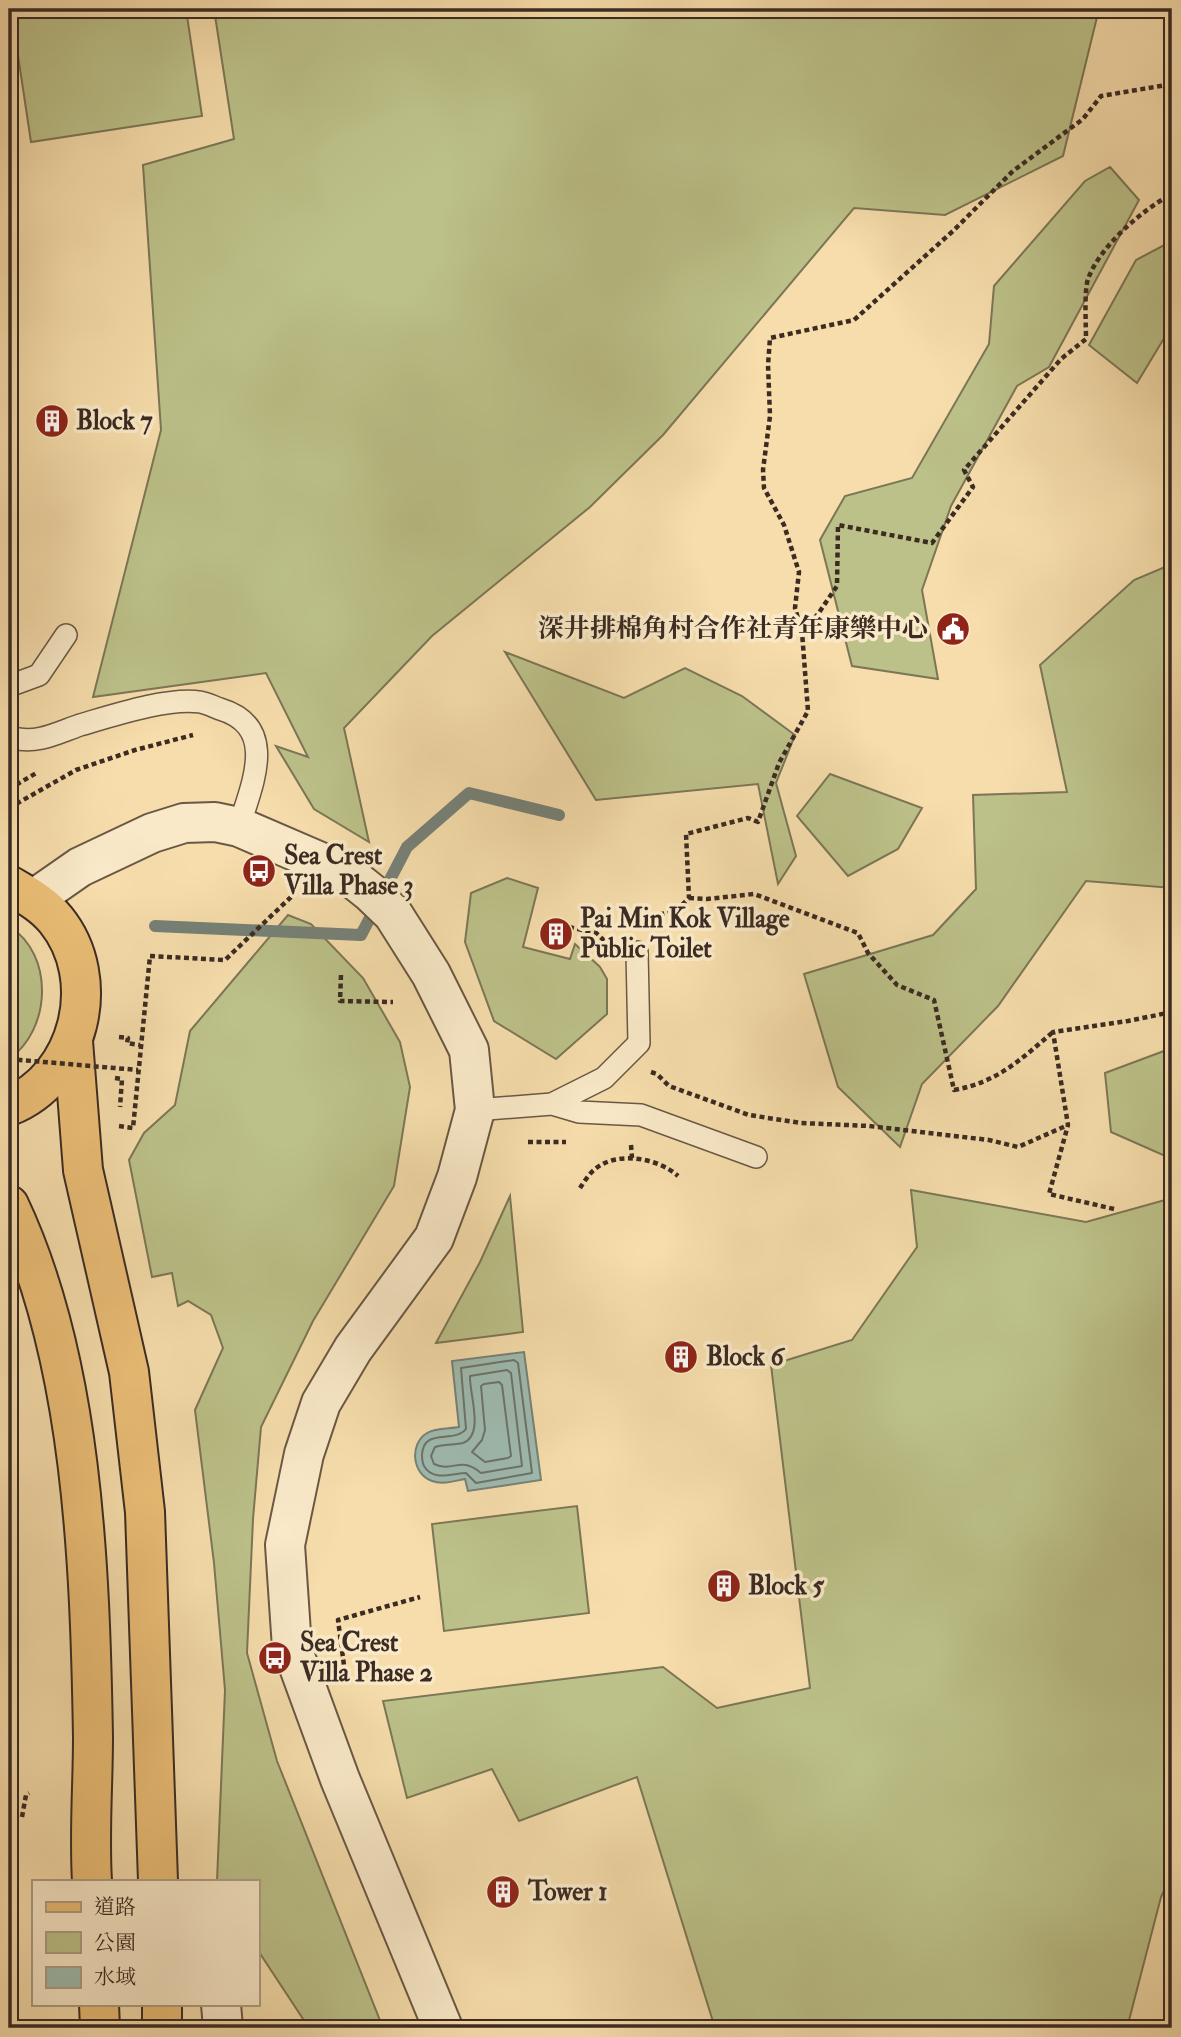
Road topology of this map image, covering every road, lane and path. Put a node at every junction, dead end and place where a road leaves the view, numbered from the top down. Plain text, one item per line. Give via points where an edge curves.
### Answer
1 (1172, 84) edge
2 (1172, 194) edge
3 (803, 632) junction
4 (66, 635) dead end
5 (9, 686) edge
6 (199, 733) dead end
7 (13, 738) dead end
8 (9, 808) edge
9 (239, 827) junction
10 (21, 892) edge
11 (291, 897) dead end
12 (689, 898) junction
13 (637, 952) joint
14 (341, 975) dead end
15 (393, 1002) dead end
16 (1172, 1012) edge
17 (1053, 1032) junction
18 (119, 1037) dead end
19 (73, 1041) junction
20 (140, 1045) junction
21 (9, 1059) edge
22 (621, 1061) junction
23 (138, 1070) junction
24 (122, 1079) dead end
25 (552, 1104) junction
26 (9, 1106) edge
27 (475, 1110) junction
28 (1068, 1125) junction
29 (755, 1157) dead end
30 (678, 1176) dead end
31 (580, 1188) dead end
32 (9, 1205) edge
33 (1114, 1209) dead end
34 (420, 1597) dead end
35 (345, 1675) dead end
36 (29, 1793) dead end
37 (22, 1816) dead end
38 (92, 1880) edge
39 (158, 1880) edge
40 (99, 2006) edge
41 (162, 2006) edge
42 (221, 2006) edge
43 (100, 2028) edge
44 (162, 2028) edge
45 (223, 2028) edge
46 (443, 2028) edge

1 - 3 path via 1101,96 1083,119 1013,171 854,320 770,338 764,488 784,525 799,572 795,608
2 - 3 path via 1153,204 1108,246 1087,280 1086,339 1061,359 964,470 973,487 932,543 838,525 837,586
3 - 12 path via 808,711 779,763 758,822 748,818 686,834
4 - 5 lane via 39,675
6 - 8 path via 76,771
7 - 9 lane via 41,739 162,704 199,702 235,713 251,726 256,747 254,775
9 - 10 street via 184,823
9 - 27 street via 346,873 393,914 446,1001 469,1050
10 - 19 main road via 57,921 72,948 81,979 81,1010
11 - 20 path via 225,960 150,956
12 - 13 path via 676,911 652,916
12 - 17 path via 754,894 858,933 897,985 934,1000 954,1090 978,1086 1008,1071
13 - 22 lane via 639,1043
14 - 15 path via 340,1002
16 - 17 path
17 - 28 path
18 - 20 path
19 - 26 main road via 40,1087
19 - 39 main road via 83,1170 129,1372 145,1512
20 - 23 path
21 - 23 path, bridge
22 - 25 lane via 604,1078
22 - 28 path via 657,1074 669,1086 749,1115 801,1123 869,1126 1018,1147
23 - 24 path via 133,1128 119,1126
25 - 27 lane
25 - 29 lane via 579,1112 641,1115
27 - 46 street via 434,1238 353,1349 321,1403 304,1454 285,1545 292,1648 340,1779
28 - 33 path via 1049,1194
30 - 31 path via 650,1160 632,1158 595,1168
32 - 38 main road via 37,1273 52,1326 78,1477 93,1738
34 - 35 path via 338,1620
36 - 37 path
40 - 43 main road
41 - 44 main road
42 - 45 street

